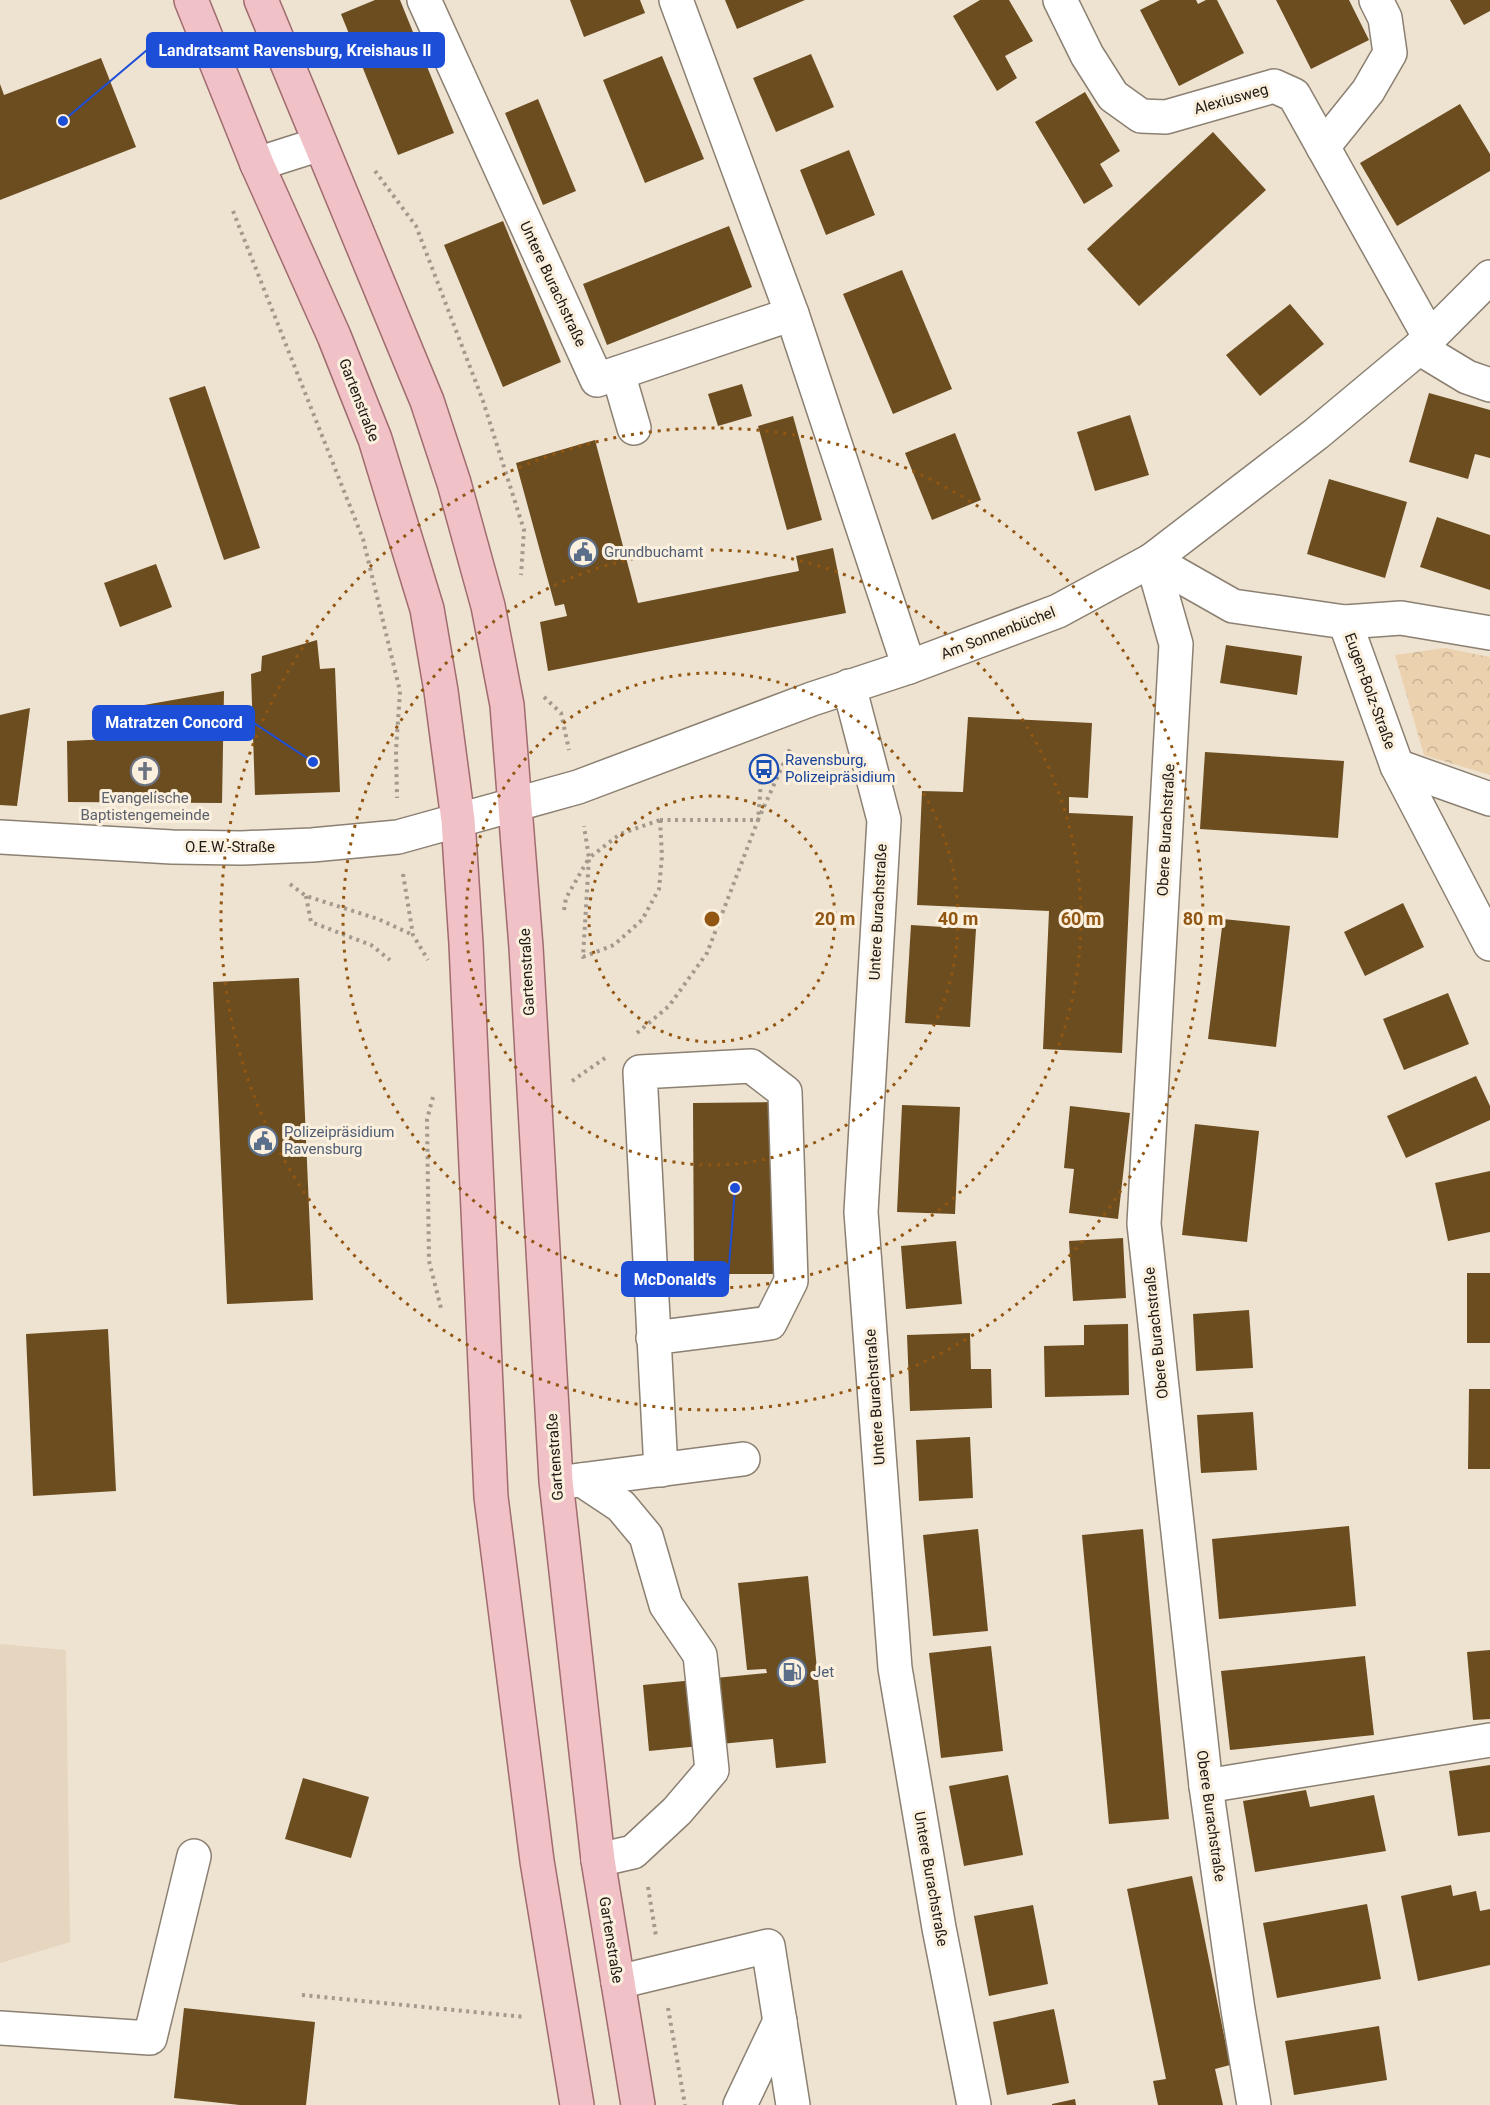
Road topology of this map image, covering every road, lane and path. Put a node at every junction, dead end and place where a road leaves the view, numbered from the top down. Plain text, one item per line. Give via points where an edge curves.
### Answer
1 (191, 0) edge
2 (261, 0) edge
3 (424, 0) edge
4 (676, 0) edge
5 (1060, 0) edge
6 (1376, 0) edge
7 (320, 144) junction
8 (1323, 147) junction
9 (257, 164) junction
10 (232, 209) dead end
11 (1490, 278) edge
12 (792, 314) junction
13 (1425, 343) junction
14 (618, 373) junction
15 (1490, 385) edge
16 (634, 428) dead end
17 (1152, 560) junction
18 (1345, 622) junction
19 (1490, 633) edge
20 (909, 667) junction
21 (849, 686) junction
22 (812, 699) junction
23 (763, 717) junction
24 (1397, 766) junction
25 (1490, 799) edge
26 (515, 804) junction
27 (458, 820) junction
28 (660, 820) junction
29 (758, 820) junction
30 (0, 837) edge
31 (398, 837) junction
32 (413, 934) junction
33 (1490, 944) edge
34 (390, 960) dead end
35 (430, 964) dead end
36 (630, 1039) dead end
37 (614, 1052) dead end
38 (568, 1083) dead end
39 (436, 1089) dead end
40 (444, 1317) dead end
41 (653, 1338) junction
42 (743, 1459) dead end
43 (661, 1470) junction
44 (569, 1480) junction
45 (1490, 1740) edge
46 (1206, 1786) junction
47 (194, 1857) dead end
48 (598, 1860) junction
49 (618, 1982) junction
50 (302, 1995) dead end
51 (531, 2018) dead end
52 (780, 2021) junction
53 (0, 2028) edge
54 (577, 2105) edge
55 (638, 2105) edge
56 (740, 2105) edge
57 (793, 2105) edge
58 (974, 2105) edge
59 (1254, 2105) edge

1 - 9 main road, Gartenstraße
2 - 7 main road, Gartenstraße
3 - 14 street, Untere Burachstraße via 597,380
4 - 12 street
5 - 8 street, Alexiusweg via 1113,96 1142,117 1166,117 1274,86 1294,95
6 - 8 street via 1385,18 1390,53 1368,91
7 - 9 street
7 - 26 main road, Gartenstraße via 427,401 454,483 488,606 507,705
8 - 13 street, Alexiusweg
9 - 27 main road, Gartenstraße via 375,439 427,609
10 - 31 path via 363,539 400,691 396,751
11 - 13 street, Am Sonnenbüchel
12 - 14 street, Untere Burachstraße
12 - 20 street
13 - 15 street via 1467,377
13 - 17 street, Am Sonnenbüchel via 1316,434
14 - 16 street
17 - 18 street, Eugen-Bolz-Straße via 1233,606
17 - 20 street, Am Sonnenbüchel via 1058,611
17 - 46 street, Obere Burachstraße via 1176,644 1144,1224
18 - 19 street via 1401,618
18 - 24 street, Eugen-Bolz-Straße
20 - 21 street, Am Sonnenbüchel
21 - 22 street, Am Sonnenbüchel
21 - 58 street, Untere Burachstraße via 884,820 861,1212 895,1668
22 - 23 street, Am Sonnenbüchel
22 - 29 path
23 - 26 street, Am Sonnenbüchel via 578,787
23 - 29 path
24 - 25 street
24 - 33 street, Eugen-Bolz-Straße
26 - 27 street
26 - 44 main road, Gartenstraße
27 - 31 street, O.E.W.-Straße
27 - 54 main road, Gartenstraße via 491,1497 537,1861
28 - 28 path via 663,856 659,889 642,920 614,945 583,957 589,858 620,834
28 - 29 path
29 - 36 path via 707,953 669,1006
30 - 31 street, O.E.W.-Straße via 241,848
31 - 32 path
32 - 34 path via 306,896 311,922 371,945
32 - 35 path
37 - 38 path
39 - 40 path via 427,1119 429,1261
41 - 41 street via 640,1072 752,1066 785,1092 791,1281 770,1323
41 - 43 street
42 - 43 street
43 - 44 street
44 - 48 main road, Gartenstraße
44 - 48 street via 621,1506 646,1536 666,1605 700,1655 712,1770 677,1811 633,1852
45 - 46 street
46 - 59 street, Obere Burachstraße
47 - 53 street via 150,2038
48 - 49 main road, Gartenstraße
49 - 52 street via 768,1946
49 - 55 main road, Gartenstraße
50 - 51 path
52 - 56 street
52 - 57 street

